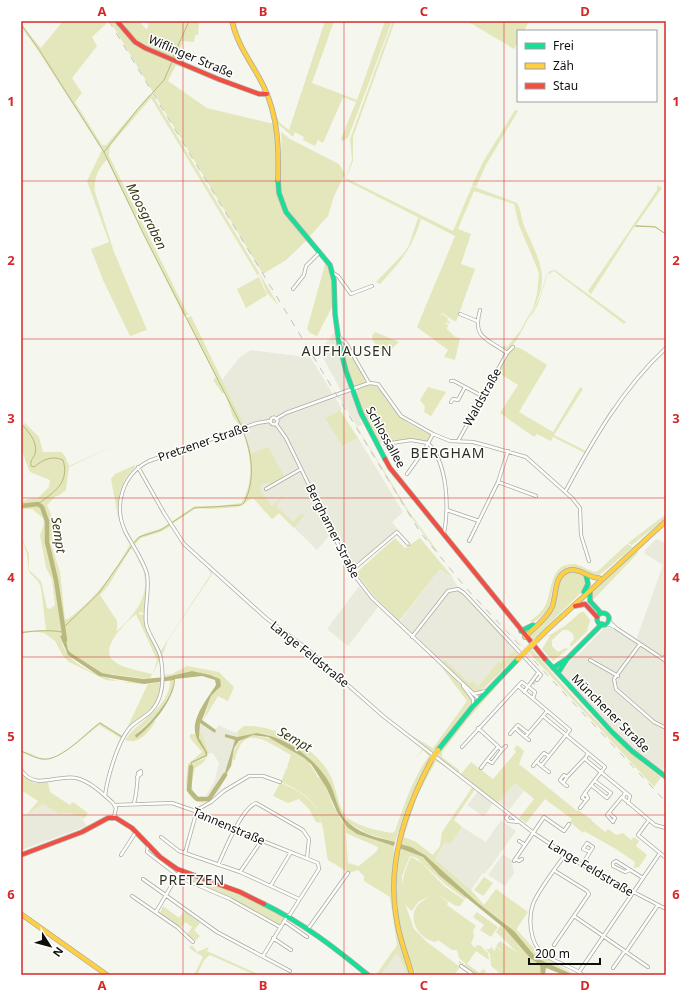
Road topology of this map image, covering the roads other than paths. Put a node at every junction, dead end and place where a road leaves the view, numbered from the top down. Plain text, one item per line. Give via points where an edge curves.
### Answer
1 (117, 21) edge
2 (232, 21) edge
3 (267, 94) junction
4 (320, 251) junction
5 (333, 273) junction
6 (372, 286) dead end
7 (293, 289) dead end
8 (480, 310) dead end
9 (460, 314) dead end
10 (477, 320) junction
11 (338, 336) junction
12 (512, 347) dead end
13 (666, 348) edge
14 (507, 353) junction
15 (451, 381) dead end
16 (369, 383) junction
17 (465, 387) junction
18 (352, 390) junction
19 (482, 396) junction
20 (451, 402) dead end
21 (276, 419) junction
22 (270, 421) junction
23 (276, 424) junction
24 (433, 434) junction
25 (458, 441) junction
26 (428, 443) junction
27 (385, 444) dead end
28 (508, 451) junction
29 (138, 467) junction
30 (301, 469) junction
31 (407, 474) dead end
32 (498, 482) junction
33 (266, 488) dead end
34 (565, 492) junction
35 (536, 496) dead end
36 (447, 510) junction
37 (479, 521) junction
38 (666, 521) edge
39 (444, 535) junction
40 (469, 541) dead end
41 (408, 544) dead end
42 (625, 557) junction
43 (589, 561) dead end
44 (351, 571) junction
45 (586, 575) junction
46 (600, 578) junction
47 (591, 590) junction
48 (584, 592) junction
49 (572, 608) junction
50 (602, 620) junction
51 (538, 623) junction
52 (521, 631) junction
53 (546, 631) junction
54 (412, 637) junction
55 (525, 637) junction
56 (640, 644) junction
57 (666, 655) edge
58 (567, 659) junction
59 (590, 660) dead end
60 (665, 660) edge
61 (553, 668) junction
62 (539, 674) junction
63 (559, 675) junction
64 (618, 676) junction
65 (457, 678) junction
66 (537, 680) tunnel mouth
67 (533, 684) tunnel mouth
68 (518, 686) junction
69 (528, 687) junction
70 (486, 691) junction
71 (524, 692) junction
72 (473, 693) junction
73 (479, 699) junction
74 (534, 699) junction
75 (473, 706) junction
76 (547, 711) junction
77 (543, 716) junction
78 (478, 728) junction
79 (515, 728) junction
80 (666, 728) edge
81 (528, 733) junction
82 (510, 734) dead end
83 (566, 735) junction
84 (525, 737) junction
85 (529, 740) dead end
86 (462, 746) dead end
87 (506, 746) dead end
88 (498, 747) junction
89 (502, 750) junction
90 (588, 753) junction
91 (549, 756) junction
92 (585, 758) junction
93 (487, 760) junction
94 (537, 761) junction
95 (492, 763) junction
96 (539, 764) junction
97 (495, 766) dead end
98 (533, 766) dead end
99 (481, 768) dead end
100 (21, 770) edge
101 (549, 772) dead end
102 (602, 772) junction
103 (137, 777) dead end
104 (666, 777) edge
105 (595, 781) junction
106 (280, 782) dead end
107 (591, 785) junction
108 (567, 786) dead end
109 (625, 792) junction
110 (585, 793) junction
111 (105, 796) junction
112 (622, 797) junction
113 (586, 800) junction
114 (134, 803) junction
115 (628, 803) junction
116 (115, 805) junction
117 (580, 808) dead end
118 (195, 812) junction
119 (609, 813) dead end
120 (510, 814) junction
121 (114, 817) junction
122 (649, 820) junction
123 (520, 822) junction
124 (569, 824) dead end
125 (666, 828) edge
126 (234, 829) junction
127 (136, 831) junction
128 (534, 832) junction
129 (161, 837) dead end
130 (262, 840) junction
131 (519, 841) dead end
132 (525, 845) junction
133 (291, 852) junction
134 (590, 852) dead end
135 (185, 853) junction
136 (660, 853) junction
137 (21, 855) edge
138 (121, 855) dead end
139 (565, 855) junction
140 (306, 858) junction
141 (666, 858) edge
142 (522, 859) dead end
143 (218, 864) junction
144 (582, 865) junction
145 (630, 870) junction
146 (555, 871) junction
147 (240, 872) junction
148 (179, 873) junction
149 (348, 873) dead end
150 (643, 878) junction
151 (143, 879) dead end
152 (271, 885) junction
153 (633, 893) junction
154 (166, 895) junction
155 (132, 896) dead end
156 (299, 899) junction
157 (658, 905) junction
158 (666, 909) edge
159 (156, 912) junction
160 (21, 914) edge
161 (289, 915) junction
162 (574, 916) junction
163 (284, 921) junction
164 (280, 927) junction
165 (308, 928) junction
166 (603, 936) junction
167 (307, 937) dead end
168 (273, 938) junction
169 (193, 942) dead end
170 (554, 946) dead end
171 (290, 950) dead end
172 (625, 951) junction
173 (263, 956) junction
174 (407, 957) junction
175 (461, 966) dead end
176 (648, 967) dead end
177 (613, 968) dead end
178 (290, 971) dead end
179 (579, 972) junction
180 (107, 975) edge
181 (368, 975) edge
182 (412, 975) edge
183 (415, 975) edge
184 (474, 975) edge
185 (583, 975) edge

1 - 3 main road, Wiflinger Straße via 141,46 204,74 259,94
2 - 3 main road, Schlossallee via 239,42
3 - 4 main road, Schlossallee via 280,142 278,185 281,203
4 - 5 main road, Schlossallee
4 - 7 street via 306,266 304,275
5 - 6 street, Schlossallee via 352,294
5 - 11 main road, Schlossallee
8 - 10 street
9 - 10 street
10 - 14 street via 480,334
11 - 16 street via 346,343
11 - 18 main road, Schlossallee
12 - 14 street, Waldstraße
13 - 34 street via 623,394
14 - 19 street, Waldstraße
15 - 17 street
16 - 18 street, Pretzener Straße
16 - 24 street via 381,387 404,419
17 - 19 street
17 - 20 street via 458,400 453,399
18 - 21 street, Pretzener Straße via 286,413
18 - 39 main road, Schlossallee via 366,425 390,468
19 - 25 street, Waldstraße
21 - 22 street, Pretzener Straße via 272,418
21 - 23 street
22 - 23 street
22 - 29 street, Pretzener Straße via 192,445
23 - 30 street, Berghamer Straße via 280,427
24 - 25 street via 450,441
24 - 26 street
25 - 28 street
26 - 27 street via 411,440
26 - 31 street
26 - 36 street via 436,452 440,464 446,490
28 - 32 street
28 - 34 street via 526,458
29 - 111 street via 125,483 120,510 126,531 147,575 146,622 160,656 162,683 156,705 129,729 123,738
29 - 120 street, Lange Feldstraße via 184,544 253,607 306,648 383,716
30 - 33 street
30 - 44 street, Berghamer Straße
32 - 35 street
32 - 37 street
34 - 43 street via 580,508 581,535
36 - 37 street
36 - 39 street
37 - 40 street
38 - 42 main road
39 - 52 main road, Schlossallee
41 - 44 street via 397,532
42 - 46 main road
42 - 47 main road
44 - 54 street, Berghamer Straße via 372,598
45 - 46 main road via 594,579
45 - 48 main road via 588,584
45 - 51 main road via 578,570 572,570 562,575 557,583 552,608
46 - 48 main road
47 - 49 main road
47 - 50 main road via 589,600
48 - 53 main road
49 - 50 main road via 585,604
49 - 53 main road
50 - 56 street
50 - 58 main road
51 - 52 main road
51 - 55 main road
52 - 55 main road, Münchener Straße
53 - 70 main road, bridge
54 - 62 street via 448,591 458,589
54 - 65 street, Berghamer Straße
55 - 61 main road, Münchener Straße
56 - 60 street
56 - 64 street
57 - 60 street
58 - 61 main road
58 - 63 main road
59 - 64 street
61 - 63 main road, Münchener Straße
62 - 66 street
62 - 69 street
63 - 104 main road, Münchener Straße via 632,751
64 - 80 street via 614,682 616,689 654,722
65 - 72 street, Berghamer Straße
65 - 75 street, Berghamer Straße via 473,700
67 - 69 street
68 - 69 street via 522,682
68 - 71 street
68 - 78 street
69 - 71 street
69 - 74 street via 535,692
70 - 72 street
70 - 73 main road
71 - 74 street
72 - 73 street, Berghamer Straße
73 - 75 main road
74 - 76 street
75 - 174 main road, bridge via 432,760 412,797 401,831 394,887 396,913
76 - 77 street
76 - 83 street via 569,729
77 - 81 street
77 - 83 street
78 - 86 street
78 - 88 street
79 - 81 street via 518,725
79 - 82 street
79 - 84 street
81 - 84 street
83 - 90 street
83 - 91 street
84 - 85 street
87 - 89 street
88 - 89 street
88 - 93 street
89 - 95 street
90 - 92 street
90 - 102 street via 605,767
91 - 94 street via 544,753
91 - 96 street via 542,765
92 - 102 street
92 - 108 street via 567,777 564,775 560,780
93 - 95 street
93 - 99 street
94 - 96 street
94 - 98 street
95 - 97 street
96 - 101 street
100 - 111 street via 29,778 38,781 79,778
102 - 105 street
102 - 109 street
103 - 114 street via 138,787
105 - 107 street
105 - 107 street via 611,793 607,798
106 - 118 street via 263,776 249,776
107 - 110 street
109 - 112 street
109 - 115 street via 630,797
110 - 113 street via 588,796
110 - 113 street via 582,798
111 - 116 street
112 - 115 street
112 - 119 street
113 - 117 street
114 - 116 street, Tannenstraße
114 - 118 street, Tannenstraße via 172,803
115 - 122 street
116 - 121 street
118 - 126 street, Tannenstraße
118 - 135 street
120 - 123 street, Lange Feldstraße
120 - 123 street, Lange Feldstraße via 506,815 509,821
121 - 127 main road
121 - 137 main road
122 - 125 street via 657,826
122 - 136 street via 638,835
123 - 128 street, Lange Feldstraße
124 - 128 street via 564,831 544,817
126 - 130 street, Tannenstraße
126 - 140 street via 252,805 262,806 306,833 309,843
126 - 143 street
127 - 138 street
127 - 148 main road
128 - 132 street
128 - 139 street, Lange Feldstraße
129 - 135 street
130 - 133 street, Tannenstraße
130 - 147 street
131 - 132 street
132 - 142 street via 515,860
133 - 140 street, Tannenstraße
133 - 152 street
134 - 144 street
135 - 143 street
136 - 141 street
136 - 150 street
139 - 144 street, Lange Feldstraße
139 - 146 street
140 - 156 street, Tannenstraße via 319,865 319,869
143 - 147 street
144 - 153 street, Lange Feldstraße
145 - 145 street via 616,861 613,863 613,866 625,872
145 - 150 street
146 - 162 street via 588,892 588,896
146 - 179 street via 533,903 530,924 533,938 540,952
147 - 152 street
148 - 154 street
148 - 161 main road via 240,892
148 - 164 street
149 - 165 street
150 - 153 street
151 - 154 street
152 - 156 street
153 - 157 street, Lange Feldstraße
153 - 166 street
154 - 159 street
154 - 173 street via 217,932
155 - 159 street
156 - 161 street
157 - 158 street, Lange Feldstraße
157 - 172 street
159 - 169 street
160 - 180 main road
161 - 163 street
161 - 165 main road
162 - 166 street
162 - 170 street
163 - 164 street
163 - 167 street
164 - 168 street
165 - 181 main road
166 - 172 street
166 - 179 street
168 - 171 street
168 - 173 street
172 - 176 street
172 - 177 street
173 - 178 street
174 - 182 main road
174 - 183 main road
175 - 184 street
179 - 185 street

